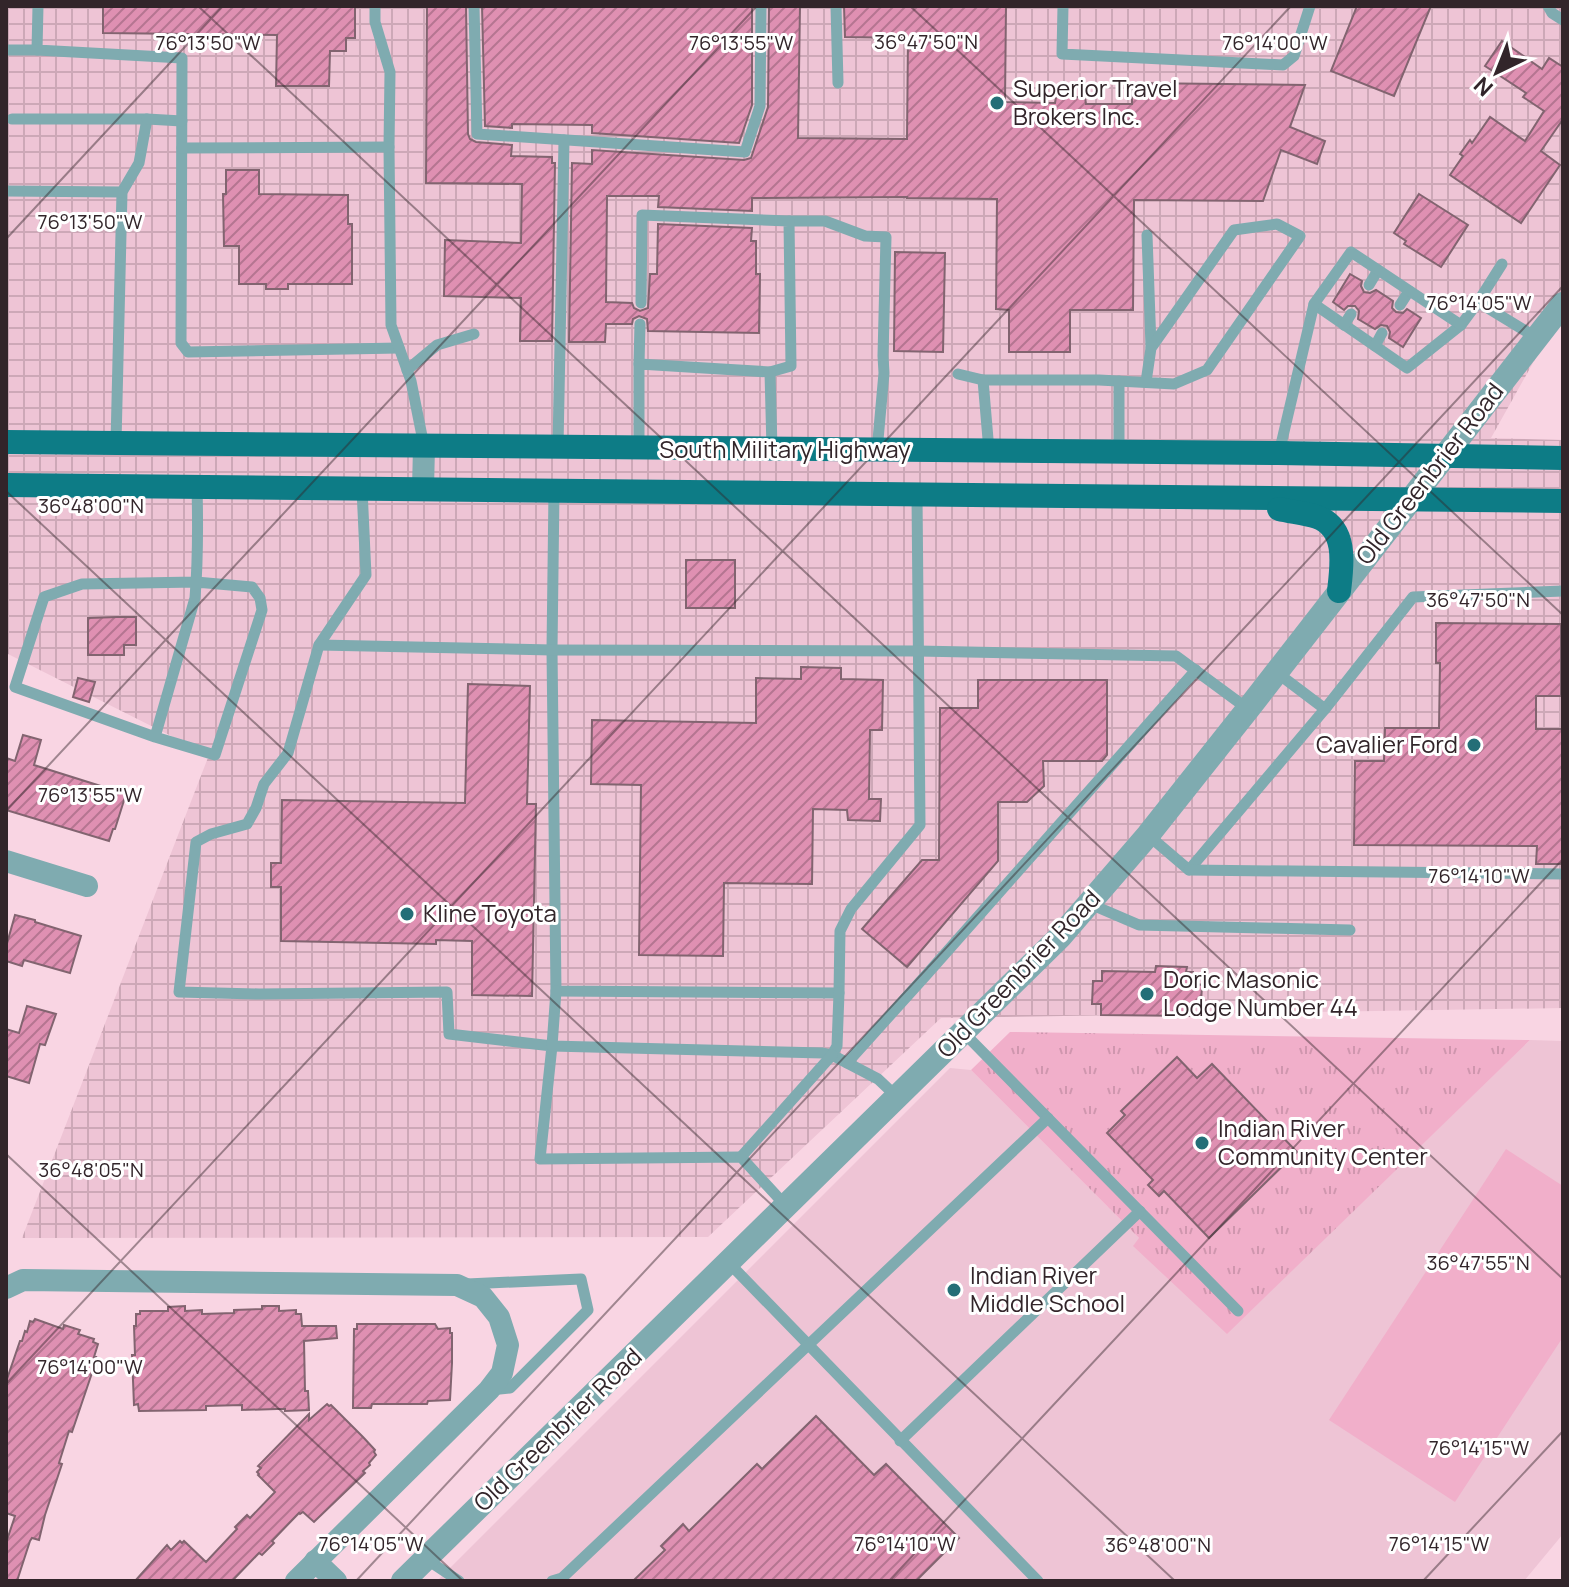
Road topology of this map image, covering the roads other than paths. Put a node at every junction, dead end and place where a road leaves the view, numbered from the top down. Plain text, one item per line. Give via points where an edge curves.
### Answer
1 (38, 6) edge
2 (375, 6) edge
3 (474, 6) edge
4 (761, 6) edge
5 (836, 6) edge
6 (1063, 6) edge
7 (1310, 6) edge
8 (1548, 6) edge
9 (1563, 20) edge
10 (6, 50) edge
11 (37, 50) junction
12 (838, 83) dead end
13 (12, 119) dead end
14 (147, 119) junction
15 (182, 121) junction
16 (564, 140) junction
17 (389, 147) junction
18 (182, 148) junction
19 (6, 191) edge
20 (122, 192) junction
21 (789, 221) junction
22 (1147, 235) dead end
23 (1502, 264) dead end
24 (1378, 270) junction
25 (1369, 285) dead end
26 (1409, 291) junction
27 (1478, 302) junction
28 (641, 303) dead end
29 (1314, 304) junction
30 (1563, 304) edge
31 (1400, 305) dead end
32 (640, 324) dead end
33 (1461, 325) junction
34 (1382, 333) dead end
35 (474, 334) dead end
36 (1537, 338) junction
37 (1375, 346) junction
38 (399, 348) junction
39 (1151, 348) junction
40 (639, 364) junction
41 (407, 370) junction
42 (770, 372) junction
43 (958, 374) dead end
44 (983, 380) junction
45 (1119, 381) junction
46 (1146, 382) junction
47 (6, 442) edge
48 (116, 443) junction
49 (424, 447) junction
50 (558, 448) junction
51 (639, 449) junction
52 (772, 450) junction
53 (877, 451) junction
54 (989, 452) junction
55 (1119, 452) junction
56 (1278, 453) junction
57 (1443, 457) junction
58 (1563, 458) edge
59 (6, 485) edge
60 (197, 487) junction
61 (362, 488) junction
62 (423, 489) junction
63 (554, 490) junction
64 (917, 494) junction
65 (1260, 498) junction
66 (1410, 500) junction
67 (1563, 501) edge
68 (196, 582) junction
69 (1339, 591) junction
70 (1563, 591) edge
71 (319, 645) junction
72 (552, 650) junction
73 (918, 651) junction
74 (1196, 670) junction
75 (1276, 672) junction
76 (1248, 709) junction
77 (1325, 709) junction
78 (155, 737) junction
79 (1148, 835) junction
80 (6, 861) edge
81 (1189, 870) junction
82 (1563, 874) edge
83 (87, 886) dead end
84 (1089, 903) junction
85 (1350, 930) dead end
86 (556, 991) junction
87 (839, 993) junction
88 (963, 1032) junction
89 (552, 1046) junction
90 (832, 1055) junction
91 (847, 1063) junction
92 (897, 1097) junction
93 (1048, 1118) junction
94 (741, 1157) junction
95 (786, 1206) junction
96 (1140, 1211) junction
97 (729, 1263) junction
98 (457, 1285) junction
99 (6, 1288) edge
100 (1238, 1311) dead end
101 (807, 1344) junction
102 (489, 1390) junction
103 (900, 1441) junction
104 (425, 1559) junction
105 (315, 1561) junction
106 (296, 1581) edge
107 (336, 1581) edge
108 (403, 1581) edge
109 (459, 1581) edge
110 (552, 1581) edge
111 (1038, 1581) edge

1 - 11 lane
2 - 17 lane via 390,72
3 - 16 lane via 477,134
4 - 16 lane via 760,106 745,152
5 - 12 lane
6 - 7 lane via 1062,54 1283,65 1294,56
8 - 9 lane
10 - 11 lane
11 - 15 lane via 182,58
13 - 14 lane
14 - 15 lane
14 - 20 lane via 139,163
15 - 18 lane
16 - 50 lane
17 - 18 lane
17 - 38 lane via 391,325
18 - 38 lane via 181,343 188,352
19 - 20 lane
20 - 48 lane
21 - 28 lane via 642,215
21 - 42 lane via 791,366
21 - 53 lane via 825,221 865,236 886,237
22 - 39 lane
23 - 27 lane
24 - 25 lane
24 - 26 lane
24 - 29 lane via 1351,252
26 - 31 lane
26 - 33 lane
27 - 33 lane
27 - 36 lane
29 - 37 lane via 1347,320
29 - 56 lane
30 - 36 street, Old Greenbrier Road
32 - 40 lane
33 - 37 lane via 1407,368
34 - 37 lane
35 - 41 lane via 437,345
36 - 57 street, Old Greenbrier Road
38 - 41 lane
39 - 46 lane
39 - 46 lane via 1234,230 1277,224 1300,236 1207,370 1174,384
40 - 42 lane
40 - 51 lane
41 - 49 lane
42 - 52 lane
43 - 44 lane
44 - 45 lane
44 - 54 lane
45 - 46 lane
45 - 55 lane
47 - 48 main road, South Military Highway
48 - 49 main road, South Military Highway
49 - 50 main road, South Military Highway
49 - 62 street
50 - 51 main road, South Military Highway
51 - 52 main road, South Military Highway
52 - 53 main road, South Military Highway
53 - 54 main road, South Military Highway
54 - 55 main road, South Military Highway
55 - 56 main road, South Military Highway
56 - 57 main road, South Military Highway
57 - 58 main road, South Military Highway
57 - 66 street, Old Greenbrier Road
59 - 60 main road, South Military Highway
60 - 61 main road, South Military Highway
60 - 68 lane
61 - 62 main road, South Military Highway
61 - 71 lane via 366,575
62 - 63 main road, South Military Highway
63 - 64 main road, South Military Highway
63 - 72 lane
64 - 65 main road, South Military Highway
64 - 73 lane
65 - 66 main road, South Military Highway
65 - 69 main road via 1278,509 1321,518 1333,530 1343,556
66 - 67 main road, South Military Highway
66 - 69 street, Old Greenbrier Road
68 - 78 lane
68 - 78 lane via 252,587 262,610 215,755
68 - 78 lane via 82,584 44,597 15,687
69 - 75 street, Old Greenbrier Road
70 - 77 lane via 1413,597
71 - 72 lane
71 - 89 lane via 288,753 264,784 247,824 196,842 179,992 447,992 449,1034
72 - 73 lane
72 - 86 lane
73 - 74 lane via 1176,656
73 - 87 lane via 920,825 851,909 840,931
74 - 76 lane
74 - 91 lane
75 - 76 street, Old Greenbrier Road
75 - 77 lane
76 - 79 street, Old Greenbrier Road
77 - 81 lane
79 - 81 lane
79 - 84 street, Old Greenbrier Road
80 - 83 street
81 - 82 lane
84 - 85 lane via 1139,925
84 - 88 street, Old Greenbrier Road
86 - 87 lane
86 - 89 lane
87 - 90 lane
88 - 92 street, Old Greenbrier Road
88 - 93 lane
89 - 90 lane
89 - 94 lane via 540,1159
90 - 91 lane
90 - 94 lane
91 - 92 lane via 878,1079
92 - 95 street, Old Greenbrier Road
93 - 96 lane
93 - 101 lane
94 - 95 lane
95 - 97 street, Old Greenbrier Road
96 - 100 lane
96 - 103 lane
97 - 101 lane
97 - 104 street, Old Greenbrier Road
98 - 99 street via 23,1280
98 - 102 street via 483,1297 499,1317 508,1345 502,1373
98 - 102 lane via 581,1279 588,1310 510,1388
101 - 103 lane
101 - 110 lane via 562,1578
102 - 105 street
103 - 111 lane
104 - 108 street, Old Greenbrier Road
104 - 109 lane
105 - 106 street
105 - 107 street

